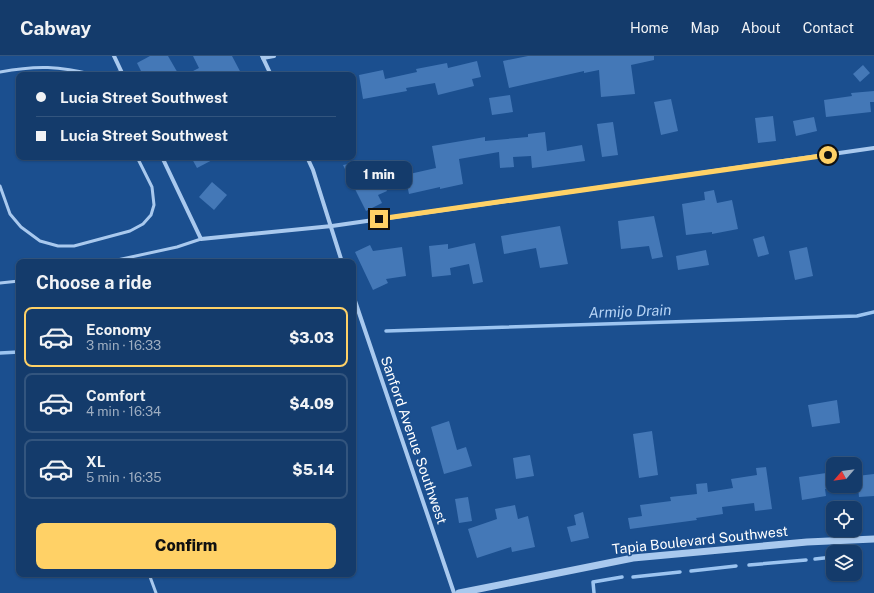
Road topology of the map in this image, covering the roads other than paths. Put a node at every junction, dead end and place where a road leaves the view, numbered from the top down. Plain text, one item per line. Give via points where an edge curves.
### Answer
1 (114, 56) edge
2 (274, 56) edge
3 (263, 57) edge
4 (0, 72) edge
5 (83, 72) edge
6 (121, 72) edge
7 (270, 72) edge
8 (874, 148) edge
9 (138, 160) edge
10 (163, 160) edge
11 (308, 160) edge
12 (0, 186) edge
13 (332, 226) junction
14 (201, 239) junction
15 (122, 259) edge
16 (341, 259) edge
17 (16, 281) edge
18 (0, 283) edge
19 (356, 304) edge
20 (874, 539) edge
21 (150, 577) edge
22 (156, 593) edge
23 (454, 593) edge
24 (459, 593) edge

1 - 6 street
2 - 3 street
3 - 7 street
4 - 5 lane via 32,66
8 - 13 street
9 - 12 lane via 152,187 154,205 151,215 143,224 130,231 74,246 40,242 21,227 10,214
10 - 14 street
11 - 13 street
13 - 14 street
13 - 16 street
14 - 15 lane
17 - 18 lane
19 - 23 street, Sanford Avenue Southwest
20 - 24 street, Tapia Boulevard Southwest via 807,542 633,558
21 - 22 lane

